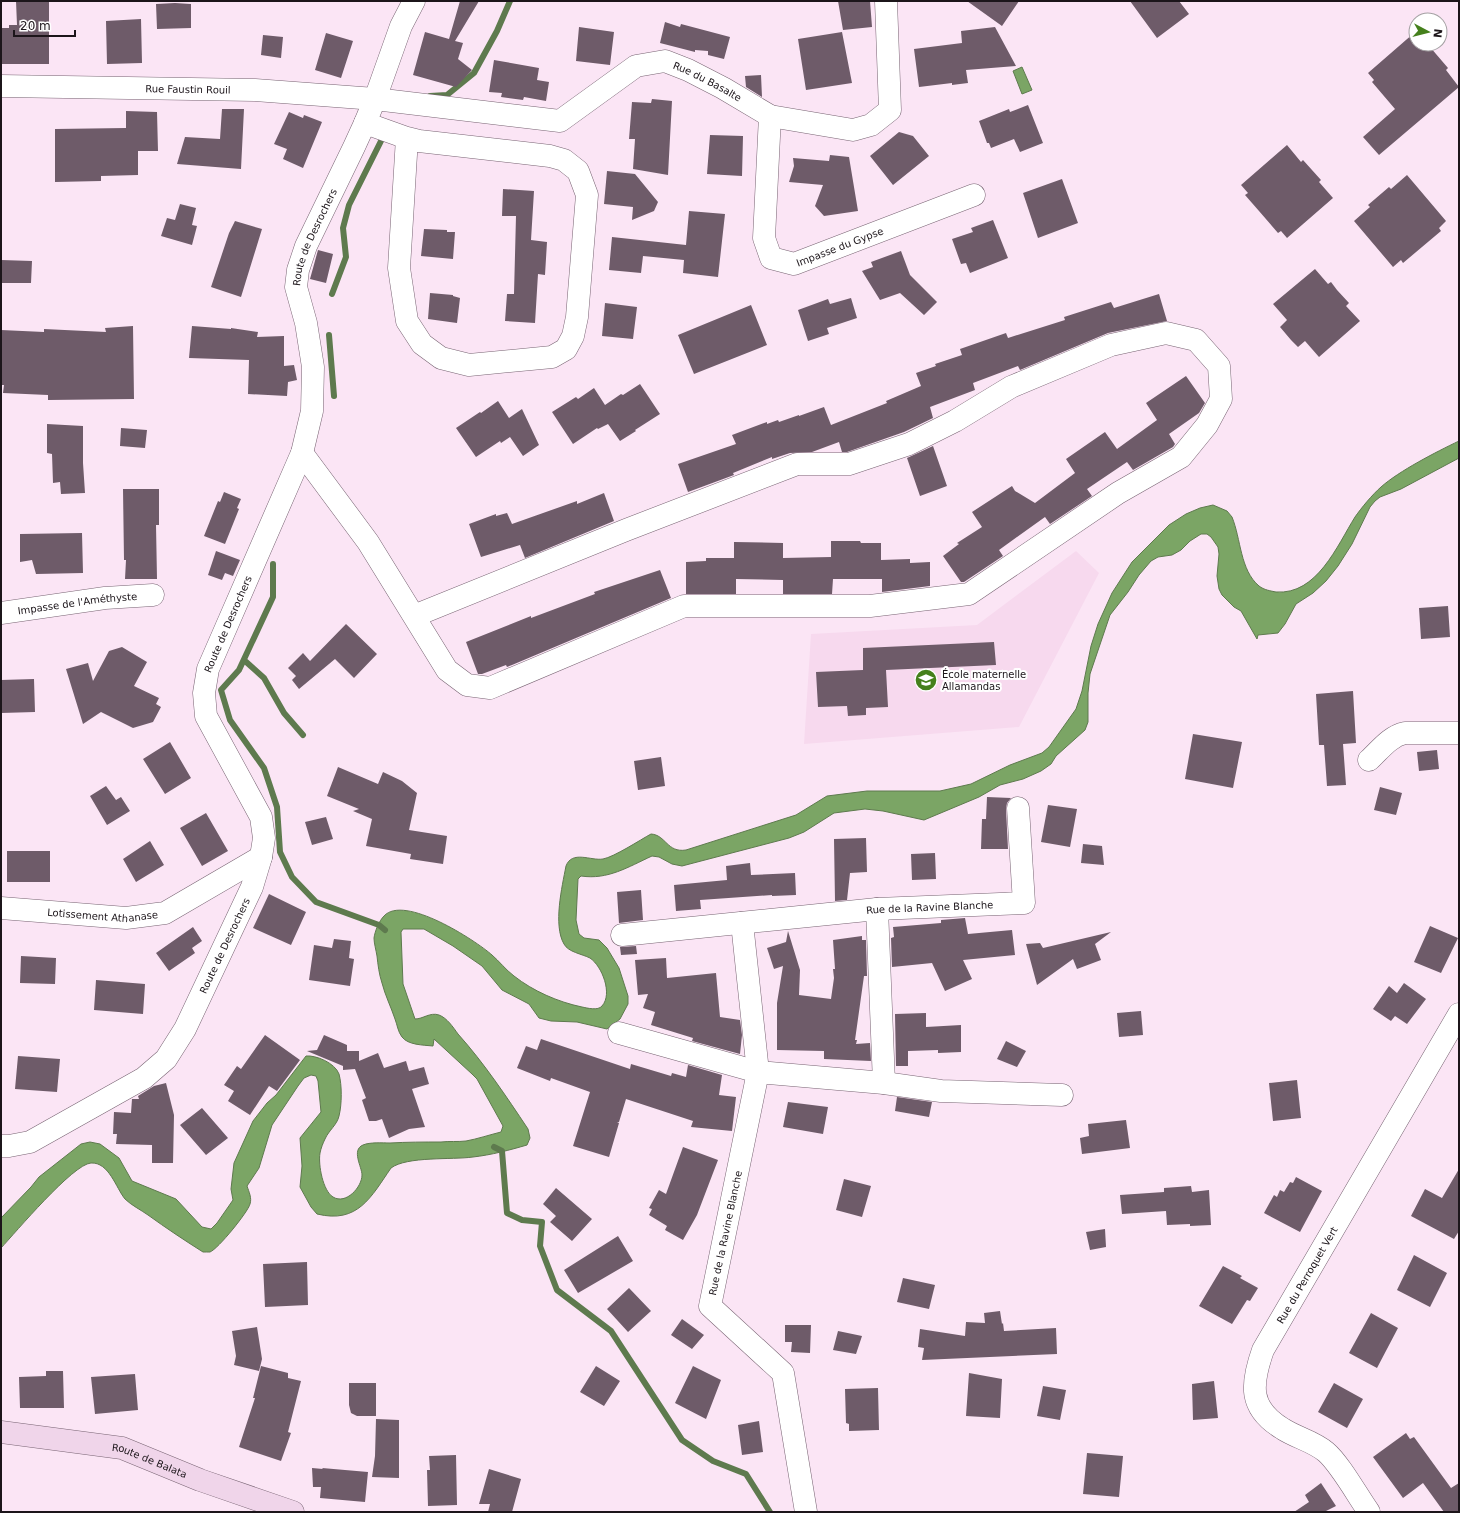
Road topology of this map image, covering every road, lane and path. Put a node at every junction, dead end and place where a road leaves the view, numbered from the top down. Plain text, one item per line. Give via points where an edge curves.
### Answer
1 (414, 1) edge
2 (886, 1) edge
3 (1, 86) edge
4 (375, 99) junction
5 (770, 116) junction
6 (365, 123) junction
7 (407, 138) junction
8 (974, 195) dead end
9 (302, 453) junction
10 (153, 595) dead end
11 (1, 613) edge
12 (414, 616) junction
13 (1459, 733) edge
14 (1369, 760) dead end
15 (1018, 808) dead end
16 (261, 857) junction
17 (1, 908) edge
18 (877, 909) junction
19 (742, 923) junction
20 (622, 935) dead end
21 (1459, 1014) edge
22 (619, 1033) dead end
23 (758, 1072) junction
24 (884, 1083) junction
25 (1062, 1095) dead end
26 (1, 1146) edge
27 (1, 1432) edge
28 (293, 1512) edge
29 (806, 1512) edge
30 (1369, 1512) edge

1 - 4 street, Route de Desrochers via 400,26
2 - 5 street, Rue du Basalte via 890,110 871,125 853,130
3 - 4 street, Rue Faustin Rouil via 255,90
4 - 5 street, Rue du Basalte via 560,121 636,66 665,61 723,88
4 - 6 street, Route de Desrochers
5 - 8 street, Impasse du Gypse via 764,238 771,258 794,264
6 - 7 street
6 - 9 street, Route de Desrochers via 306,246 298,270 296,288 306,323 313,367 312,411
7 - 7 street via 550,156 564,160 578,171 587,195 576,317 573,336 566,349 552,357 469,365 441,358 422,344 407,321 399,268
9 - 12 street via 368,542
9 - 16 street, Route de Desrochers via 208,669 204,693 206,716 261,817 264,838
10 - 11 street, Impasse de l'Améthyste via 105,598
12 - 12 street via 797,464 849,464 909,444 955,421 1011,387 1111,345 1166,333 1196,340 1219,366 1221,399 1207,425 1181,457 1118,493 969,594 870,606 684,606 490,688 467,685 447,670
13 - 14 street via 1399,734
15 - 18 street, Rue de la Ravine Blanche via 1024,903
16 - 17 street, Lotissement Athanase via 165,913 126,918
16 - 26 street, Route de Desrochers via 252,887 185,1029 166,1059 144,1078 30,1142
18 - 19 street, Rue de la Ravine Blanche
18 - 24 street
19 - 20 street, Rue de la Ravine Blanche
19 - 23 street, Rue de la Ravine Blanche
21 - 30 street, Rue du Perroquet Vert via 1263,1350 1254,1375 1256,1398 1270,1420 1327,1452
22 - 23 street
23 - 24 street
23 - 29 street, Rue de la Ravine Blanche via 710,1306 783,1373
24 - 25 street via 941,1091
27 - 28 main road, Route de Balata via 122,1448 200,1480

